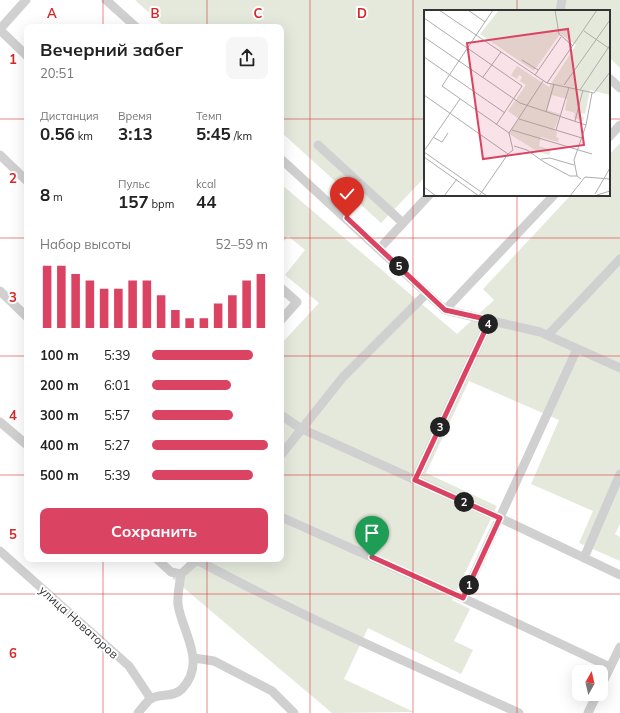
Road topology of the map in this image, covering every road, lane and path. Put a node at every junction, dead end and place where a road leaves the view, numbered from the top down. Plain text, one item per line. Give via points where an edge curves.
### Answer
1 (26, 0) edge
2 (106, 0) edge
3 (562, 0) edge
4 (560, 10) edge
5 (133, 24) edge
6 (0, 30) edge
7 (24, 53) edge
8 (610, 79) edge
9 (620, 88) edge
10 (620, 125) edge
11 (610, 136) edge
12 (318, 145) dead end
13 (0, 155) edge
14 (284, 162) edge
15 (24, 178) edge
16 (428, 196) edge
17 (553, 196) edge
18 (403, 223) junction
19 (380, 248) junction
20 (620, 259) edge
21 (0, 291) edge
22 (284, 291) edge
23 (427, 293) junction
24 (445, 310) junction
25 (24, 313) edge
26 (284, 317) edge
27 (490, 320) junction
28 (548, 335) junction
29 (578, 349) junction
30 (620, 368) edge
31 (284, 417) edge
32 (0, 422) edge
33 (300, 428) junction
34 (24, 442) edge
35 (284, 451) edge
36 (620, 474) edge
37 (415, 480) junction
38 (284, 518) edge
39 (500, 518) junction
40 (0, 551) edge
41 (584, 558) junction
42 (160, 562) edge
43 (196, 562) edge
44 (202, 562) edge
45 (181, 574) junction
46 (620, 575) edge
47 (463, 598) junction
48 (620, 647) edge
49 (194, 658) junction
50 (610, 667) junction
51 (608, 671) edge
52 (151, 699) junction
53 (594, 701) edge
54 (138, 713) edge
55 (294, 713) edge
56 (519, 713) edge
57 (588, 713) edge

1 - 6 street
2 - 5 street
3 - 4 street
6 - 7 street
8 - 9 street
10 - 11 street
12 - 18 street
13 - 15 street
14 - 19 street
16 - 18 street
17 - 24 street
18 - 19 street
19 - 23 street
20 - 28 street
21 - 25 street
22 - 26 street via 297,302
23 - 24 street
23 - 33 street via 343,377
24 - 27 street
27 - 28 street
27 - 37 street
28 - 29 street
29 - 30 street
29 - 39 street
31 - 33 street
32 - 34 street
33 - 35 street
33 - 37 street
36 - 41 street
37 - 39 street
38 - 47 street
39 - 41 street
39 - 47 street
40 - 52 street, улица Новаторов via 129,666
41 - 46 street
42 - 45 street via 171,572
43 - 45 street
44 - 56 street via 357,640
45 - 49 street via 178,604
47 - 50 street
48 - 50 street
49 - 52 street via 188,682 180,690 172,695
49 - 55 street via 214,661 272,691
50 - 51 street
52 - 54 street
53 - 57 street

